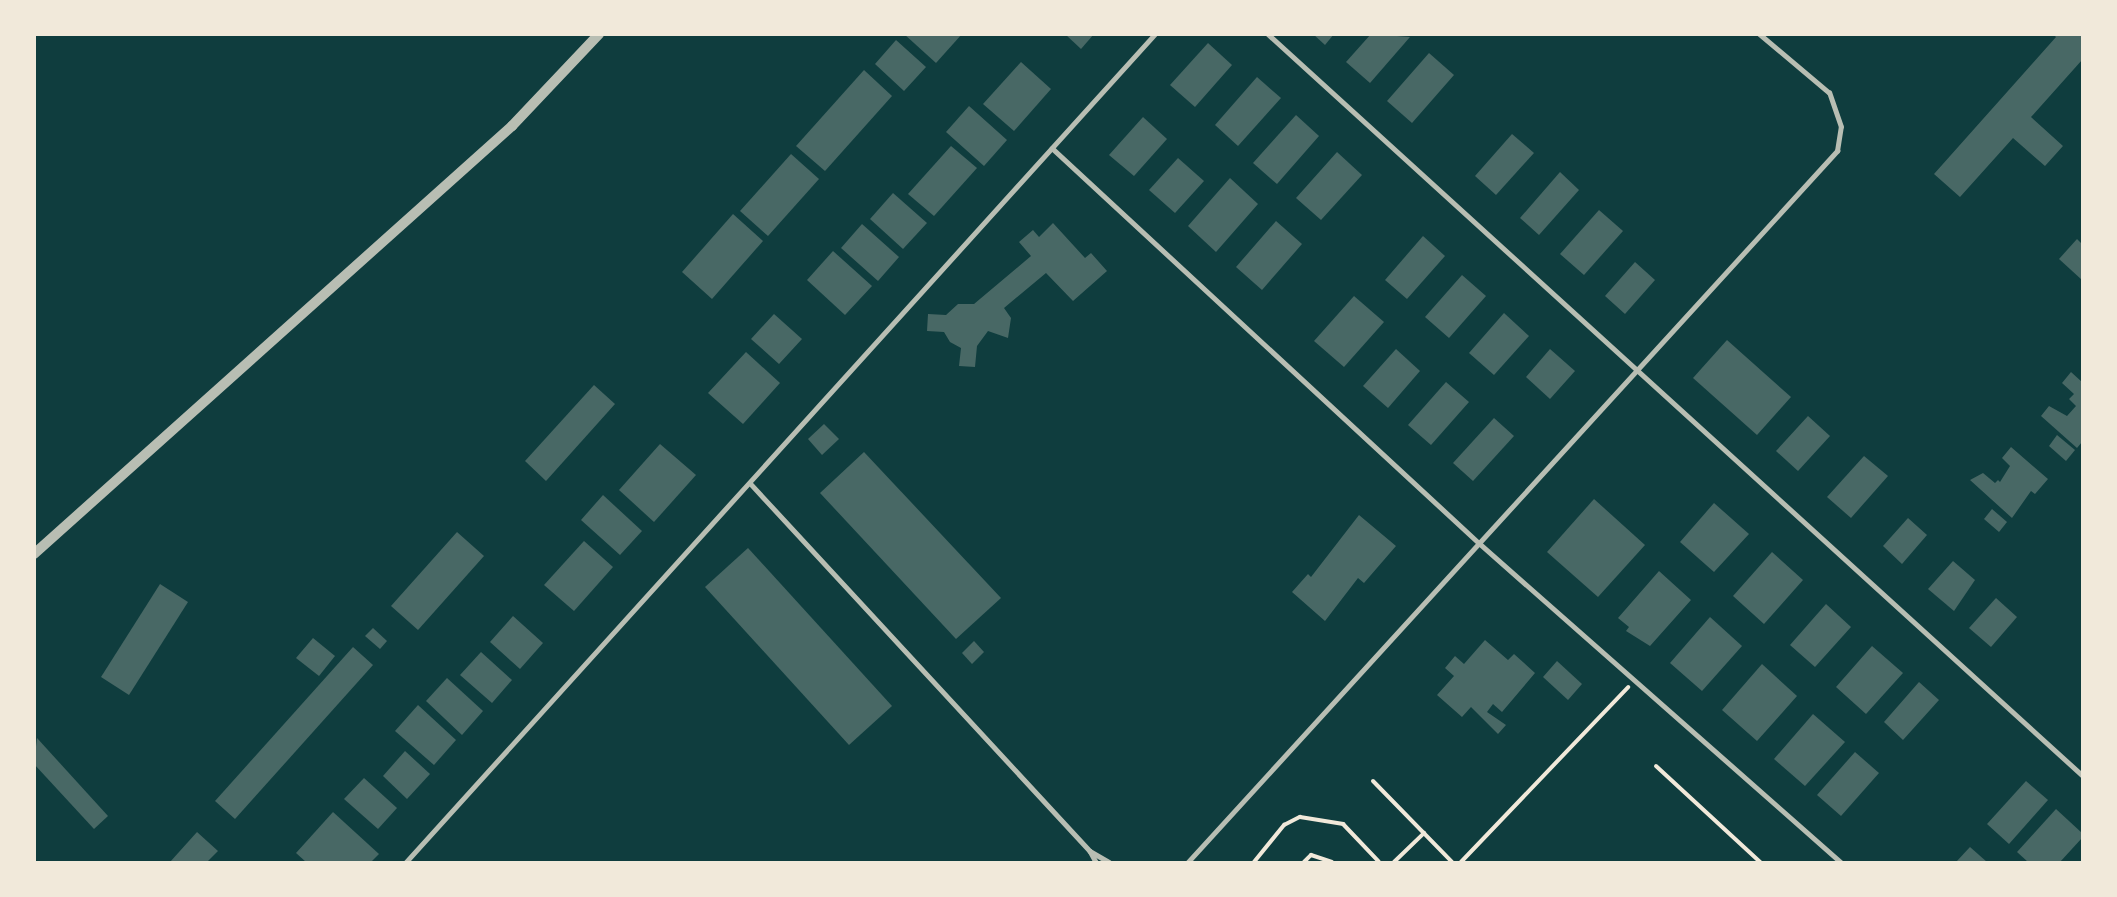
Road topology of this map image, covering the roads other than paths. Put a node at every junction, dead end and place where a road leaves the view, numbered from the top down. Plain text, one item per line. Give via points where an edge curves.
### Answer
1 (599, 34) edge
2 (1155, 34) edge
3 (1268, 34) edge
4 (1759, 34) edge
5 (1052, 148) junction
6 (1638, 369) junction
7 (750, 483) junction
8 (1479, 543) junction
9 (34, 554) edge
10 (2082, 775) edge
11 (1090, 851) junction
12 (406, 862) edge
13 (1096, 862) edge
14 (1109, 862) edge
15 (1188, 862) edge
16 (1841, 862) edge

1 - 9 street via 512,126
2 - 5 lane
3 - 6 lane
4 - 6 lane via 1829,93 1841,127 1837,151
5 - 7 lane
5 - 8 lane
6 - 8 lane
6 - 10 lane
7 - 11 lane
7 - 12 lane
8 - 15 lane
8 - 16 lane
11 - 13 lane
11 - 14 lane

